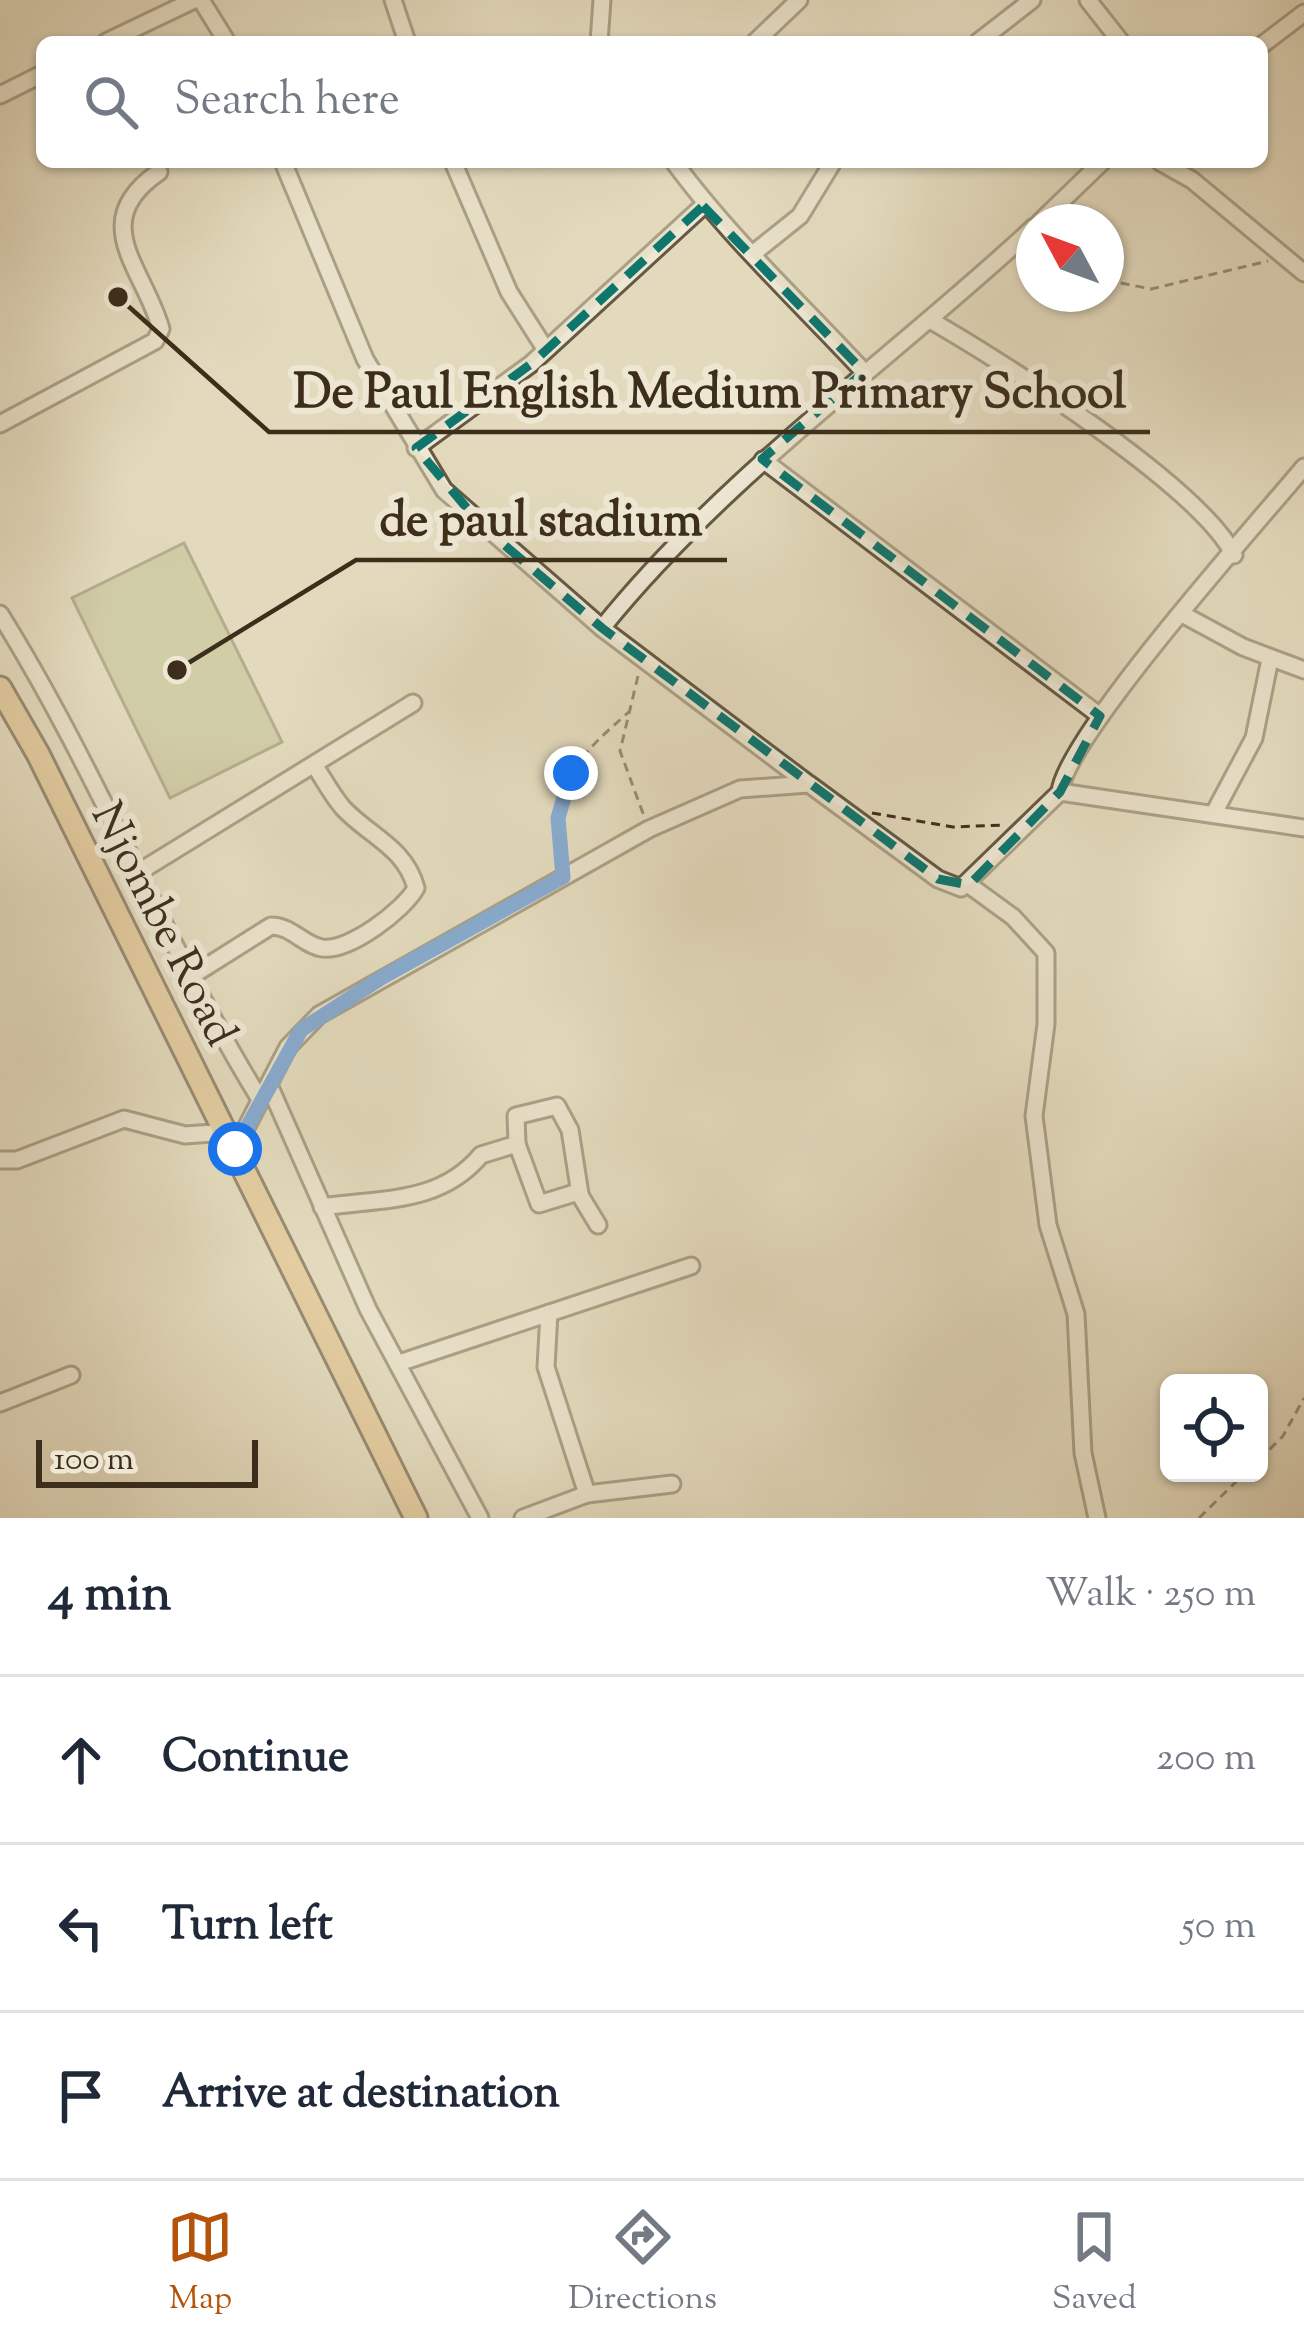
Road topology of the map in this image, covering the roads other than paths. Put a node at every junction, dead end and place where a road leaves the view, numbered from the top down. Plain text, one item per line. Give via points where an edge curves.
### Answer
1 (197, 0) edge
2 (393, 0) edge
3 (602, 0) edge
4 (800, 0) edge
5 (1032, 0) edge
6 (1088, 0) edge
7 (1304, 13) edge
8 (119, 36) edge
9 (222, 36) edge
10 (404, 36) edge
11 (599, 36) edge
12 (761, 36) edge
13 (986, 36) edge
14 (1116, 36) edge
15 (1268, 40) edge
16 (36, 77) edge
17 (0, 95) edge
18 (285, 168) edge
19 (456, 168) edge
20 (678, 168) edge
21 (829, 168) edge
22 (1096, 168) edge
23 (1171, 168) edge
24 (158, 172) dead end
25 (1059, 204) edge
26 (703, 206) junction
27 (1016, 244) edge
28 (755, 252) junction
29 (1304, 273) edge
30 (931, 320) junction
31 (544, 347) junction
32 (864, 372) junction
33 (0, 424) edge
34 (416, 448) junction
35 (763, 460) junction
36 (1304, 467) edge
37 (1234, 555) junction
38 (0, 614) edge
39 (1182, 614) junction
40 (602, 628) junction
41 (1270, 659) junction
42 (1304, 670) edge
43 (1, 691) edge
44 (413, 703) dead end
45 (1100, 716) junction
46 (314, 766) junction
47 (808, 784) junction
48 (1060, 792) junction
49 (1214, 813) junction
50 (1304, 827) edge
51 (139, 872) junction
52 (969, 885) junction
53 (190, 977) junction
54 (265, 1093) junction
55 (231, 1140) junction
56 (517, 1144) junction
57 (0, 1160) edge
58 (580, 1194) junction
59 (322, 1207) junction
60 (598, 1225) dead end
61 (691, 1266) dead end
62 (549, 1313) junction
63 (399, 1363) junction
64 (71, 1375) dead end
65 (0, 1403) edge
66 (672, 1484) dead end
67 (586, 1494) junction
68 (416, 1518) edge
69 (480, 1518) edge
70 (523, 1518) edge
71 (1097, 1518) edge

1 - 8 street
1 - 9 street
2 - 10 street
3 - 11 street
4 - 12 street
5 - 13 street
6 - 14 street
7 - 15 street
16 - 17 street
18 - 34 street via 364,359
19 - 31 street via 508,292
20 - 26 street
21 - 28 street via 800,216
22 - 25 street
23 - 29 street
24 - 33 street via 136,187 123,218 131,262 161,328 155,341
26 - 28 street
26 - 31 street
27 - 30 street
28 - 32 street
30 - 32 street
30 - 37 street via 1194,504
31 - 34 street
32 - 35 street
34 - 40 street via 444,490
35 - 40 street
35 - 45 street
36 - 37 street
37 - 39 street
38 - 51 street
39 - 41 street
39 - 45 street
40 - 47 street
41 - 42 street
41 - 49 street via 1254,738
43 - 55 highway, Njombe Road
44 - 46 street
45 - 48 street via 1065,768
46 - 51 street
46 - 53 street via 341,806 388,842 416,888 406,905 336,947 271,926
47 - 52 street via 938,879
47 - 54 street via 740,789 563,877 319,1016 288,1048
48 - 49 street
48 - 52 street
49 - 50 street
51 - 53 street
52 - 71 street via 1046,953 1034,1116 1048,1225 1076,1313 1083,1453
53 - 54 street
54 - 55 street
54 - 59 street
55 - 57 street via 124,1119
55 - 68 highway, Njombe Road
56 - 58 street via 539,1204
56 - 58 street via 516,1116 562,1108
56 - 59 street via 481,1155 467,1174 424,1193
58 - 60 street
59 - 63 street
61 - 62 street
62 - 63 street
62 - 67 street via 546,1366
63 - 69 street
64 - 65 street
66 - 67 street
67 - 70 street

